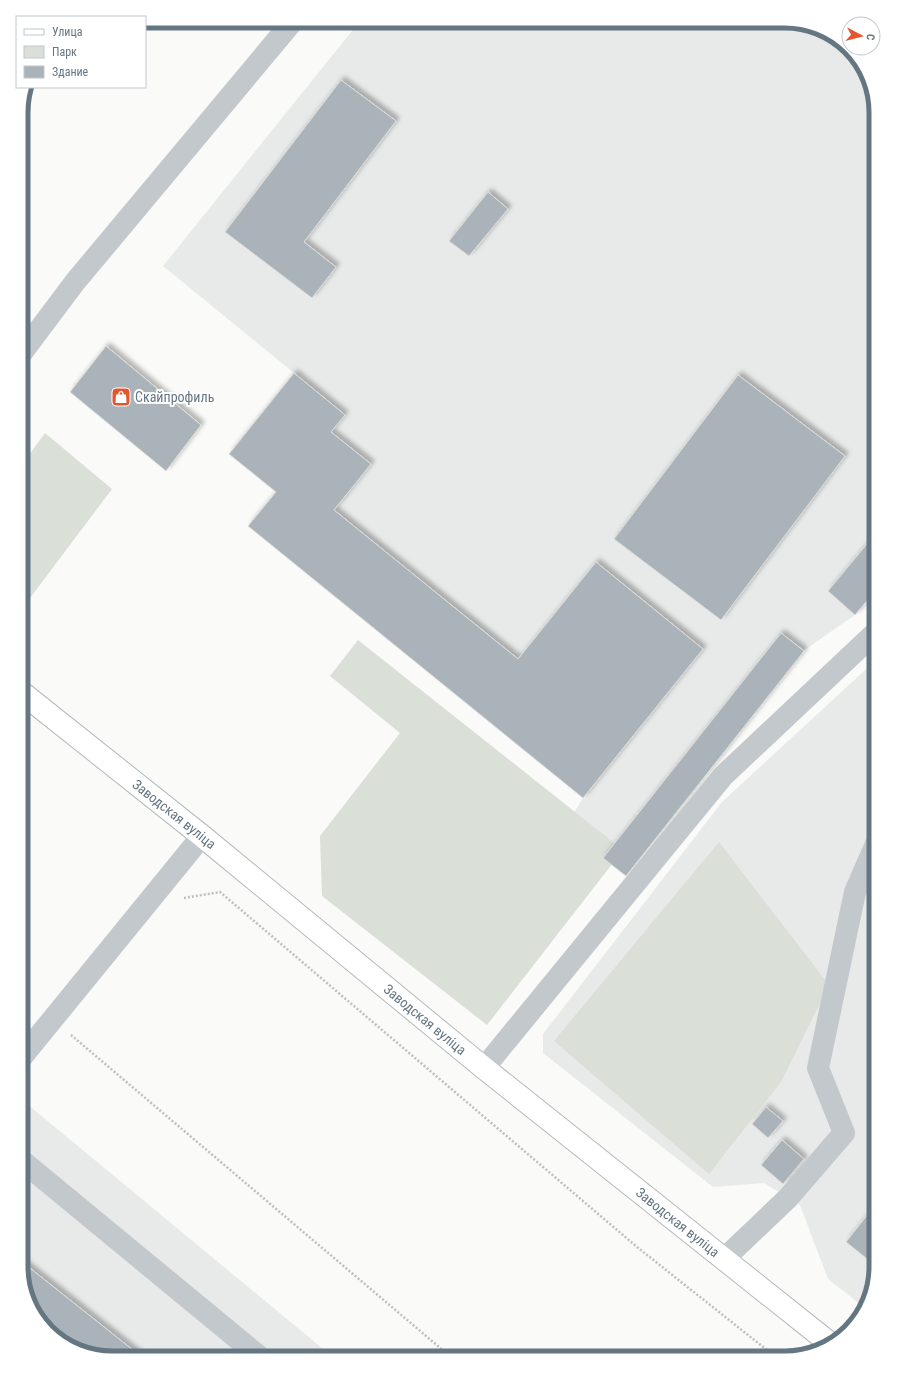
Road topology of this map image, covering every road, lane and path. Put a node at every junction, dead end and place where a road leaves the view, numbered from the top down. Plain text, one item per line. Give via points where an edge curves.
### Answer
1 (287, 28) edge
2 (28, 345) edge
3 (869, 639) edge
4 (28, 698) edge
5 (202, 836) junction
6 (869, 860) edge
7 (180, 902) dead end
8 (70, 1034) dead end
9 (28, 1049) edge
10 (484, 1068) junction
11 (28, 1166) edge
12 (724, 1259) junction
13 (826, 1340) edge
14 (253, 1351) edge
15 (444, 1351) edge
16 (769, 1351) edge

1 - 2 street via 75,282
3 - 10 street via 723,776
4 - 5 main road, Заводская вуліца
5 - 9 street
5 - 10 main road, Заводская вуліца
6 - 12 street via 855,892 818,1068 844,1133 788,1198
7 - 16 path via 185,897 220,892 637,1247
8 - 15 path
10 - 12 main road, Заводская вуліца
11 - 14 street
12 - 13 main road, Заводская вуліца

